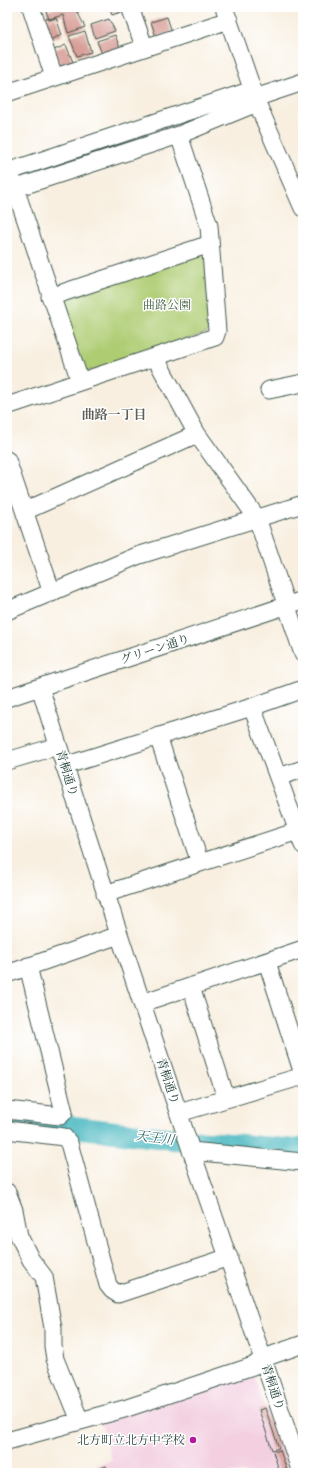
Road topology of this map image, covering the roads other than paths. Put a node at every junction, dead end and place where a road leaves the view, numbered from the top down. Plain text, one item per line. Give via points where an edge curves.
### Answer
1 (130, 7) edge
2 (33, 8) edge
3 (226, 13) edge
4 (144, 46) junction
5 (54, 77) junction
6 (303, 82) edge
7 (7, 93) edge
8 (255, 97) junction
9 (179, 135) junction
10 (8, 168) edge
11 (11, 190) edge
12 (303, 208) edge
13 (210, 244) junction
14 (50, 297) junction
15 (155, 357) junction
16 (80, 381) junction
17 (303, 383) edge
18 (269, 390) dead end
19 (7, 406) edge
20 (197, 434) junction
21 (7, 460) edge
22 (303, 504) edge
23 (24, 511) junction
24 (257, 518) junction
25 (52, 593) junction
26 (303, 600) edge
27 (287, 606) junction
28 (7, 611) edge
29 (303, 654) edge
30 (40, 687) junction
31 (303, 689) edge
32 (7, 698) edge
33 (252, 707) junction
34 (158, 736) junction
35 (58, 746) junction
36 (7, 761) edge
37 (64, 766) junction
38 (303, 769) edge
39 (278, 777) junction
40 (300, 838) edge
41 (200, 863) junction
42 (105, 894) junction
43 (119, 935) junction
44 (303, 949) edge
45 (267, 962) junction
46 (28, 966) junction
47 (7, 974) edge
48 (191, 987) junction
49 (142, 1003) junction
50 (303, 1075) edge
51 (226, 1098) junction
52 (7, 1110) edge
53 (179, 1112) junction
54 (7, 1130) edge
55 (191, 1151) junction
56 (303, 1163) edge
57 (7, 1192) edge
58 (13, 1237) edge
59 (229, 1257) junction
60 (303, 1344) edge
61 (264, 1358) junction
62 (80, 1421) junction
63 (7, 1441) edge
64 (301, 1473) edge

1 - 4 street
2 - 5 street
3 - 4 street
3 - 8 street
4 - 5 street
5 - 7 street
6 - 8 street
8 - 9 street
8 - 10 street
8 - 12 street
9 - 11 street
9 - 13 street via 209,226
10 - 11 street
11 - 14 street
13 - 14 street
13 - 15 street via 217,331 215,337
14 - 16 street
15 - 16 street
15 - 20 street
16 - 19 street
17 - 18 street
20 - 23 street
20 - 24 street
21 - 23 street
22 - 24 street
23 - 25 street
24 - 25 street via 137,556
24 - 27 street
25 - 28 street
26 - 27 street, グリーン通り
27 - 29 street
27 - 30 street, グリーン通り
30 - 32 street, グリーン通り
30 - 35 street, 青桐通り
31 - 33 street
33 - 34 street
33 - 39 street
34 - 37 street
34 - 41 street
35 - 36 street
35 - 37 street, 青桐通り
37 - 42 street, 青桐通り
38 - 39 street
39 - 40 street
40 - 41 street
41 - 42 street
42 - 43 street, 青桐通り
43 - 46 street
43 - 49 street, 青桐通り
44 - 45 street
45 - 48 street
45 - 50 street
46 - 47 street
46 - 52 street via 64,1112 60,1116
48 - 49 street
48 - 51 street
49 - 53 street, 青桐通り
50 - 51 street
51 - 53 street
53 - 55 street, 青桐通り
54 - 59 street via 64,1136 69,1143 108,1285 118,1294
55 - 56 street
55 - 59 street, 青桐通り
57 - 58 street via 14,1210
58 - 62 street via 44,1277 53,1328 52,1346 55,1359
59 - 61 street, 青桐通り
60 - 61 street
61 - 62 street via 253,1366
61 - 64 street, 青桐通り
62 - 63 street

